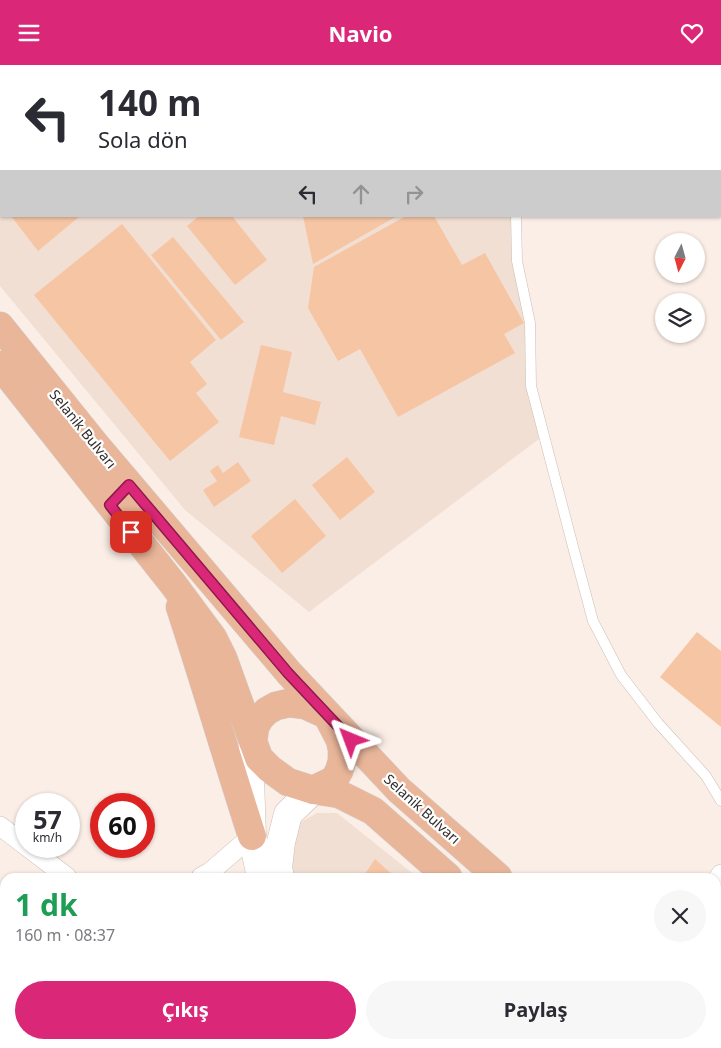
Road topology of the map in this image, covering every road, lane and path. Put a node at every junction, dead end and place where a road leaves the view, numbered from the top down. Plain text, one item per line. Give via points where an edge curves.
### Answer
1 (516, 217) edge
2 (0, 326) edge
3 (0, 365) edge
4 (129, 485) junction
5 (110, 505) junction
6 (173, 584) junction
7 (327, 715) junction
8 (253, 742) junction
9 (313, 790) junction
10 (721, 801) edge
11 (0, 826) edge
12 (252, 836) junction
13 (62, 873) edge
14 (208, 873) edge
15 (260, 873) edge
16 (279, 873) edge
17 (443, 873) edge
18 (493, 873) edge

1 - 10 lane via 517,261 530,323 531,386 593,621 621,675 658,723 706,776
2 - 4 main road, Selanik Bulvarı
3 - 5 main road, Selanik Bulvarı
4 - 5 main road
4 - 7 main road, Selanik Bulvarı
5 - 6 main road, Selanik Bulvarı
6 - 8 main road, Selanik Bulvarı via 223,657
6 - 12 main road
7 - 8 main road via 305,705 289,703 276,706 260,718
7 - 9 main road via 340,740 342,761 334,780
7 - 18 main road, Selanik Bulvarı via 399,790
8 - 9 main road via 259,758 270,769 288,782
8 - 12 main road via 250,779
9 - 16 main road via 288,813 281,842
9 - 17 main road via 338,795 373,811
11 - 13 street
12 - 14 street
12 - 15 main road

